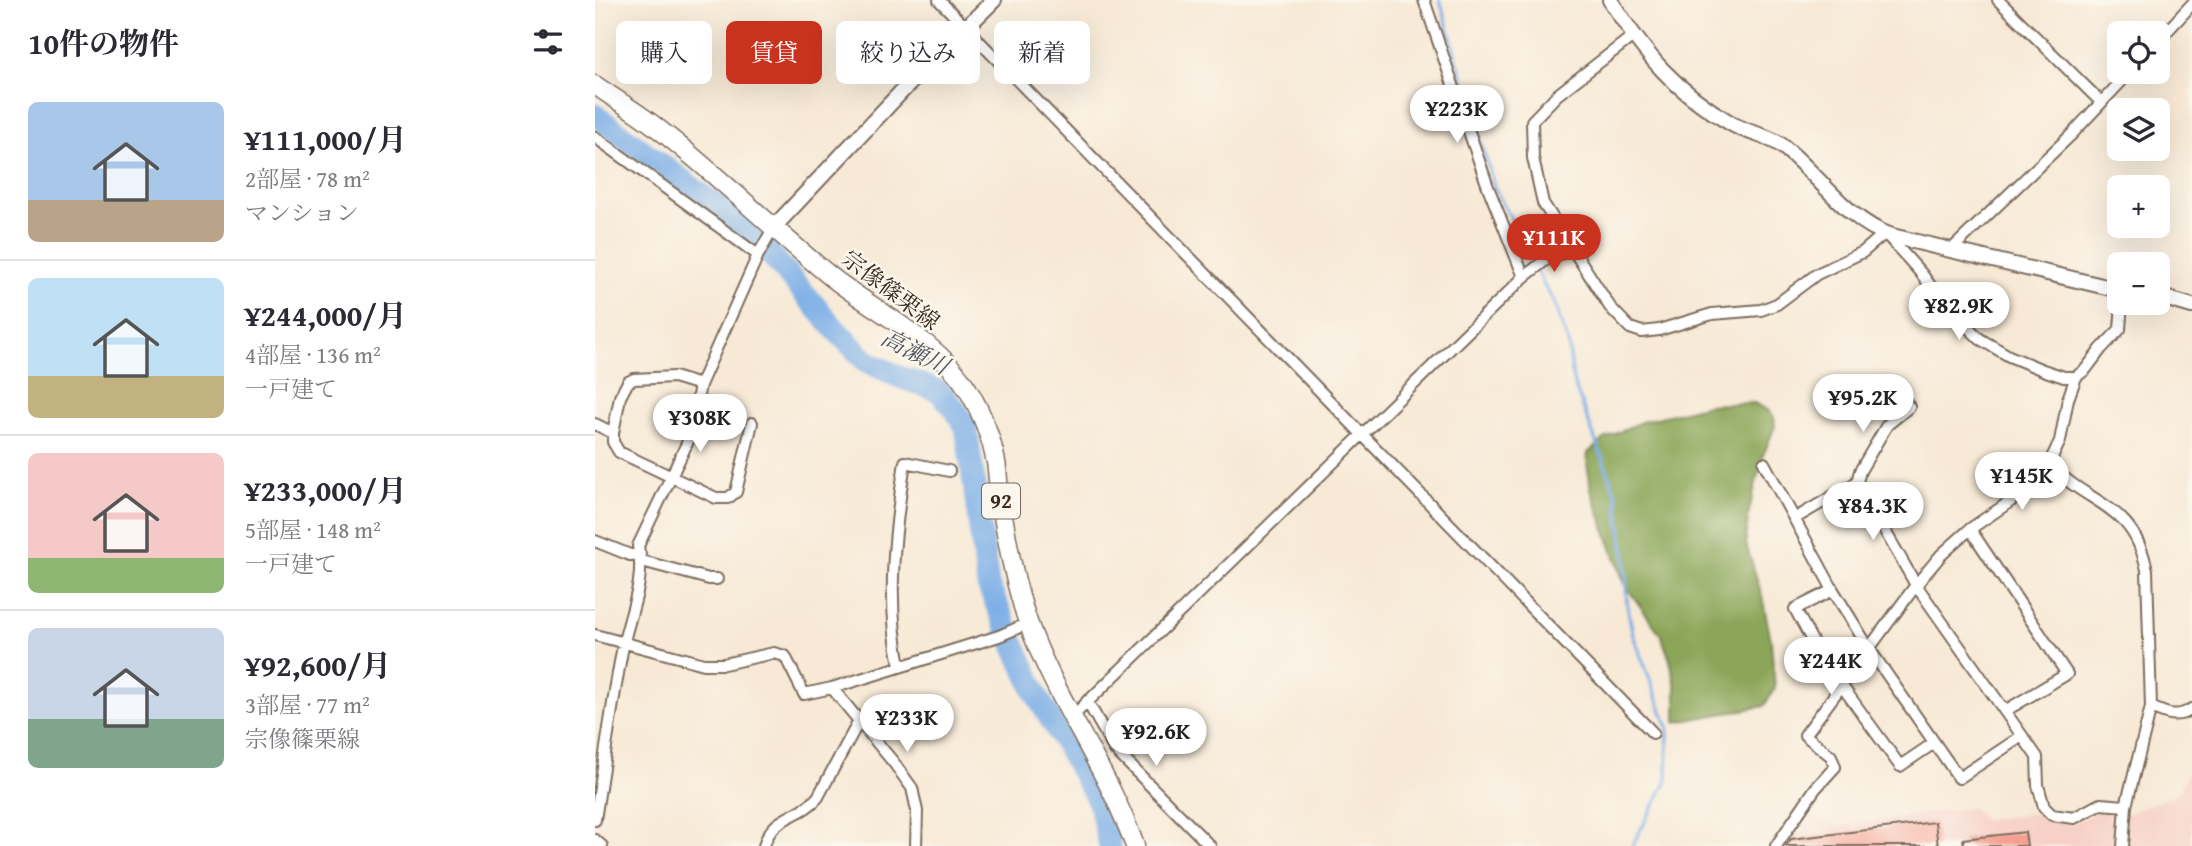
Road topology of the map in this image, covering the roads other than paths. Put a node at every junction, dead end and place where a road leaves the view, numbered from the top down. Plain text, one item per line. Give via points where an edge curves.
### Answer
1 (939, 0) edge
2 (994, 0) edge
3 (1424, 0) edge
4 (1610, 0) edge
5 (1998, 0) edge
6 (2192, 4) edge
7 (959, 21) edge
8 (973, 21) edge
9 (2170, 28) edge
10 (1633, 36) junction
11 (980, 42) edge
12 (909, 84) edge
13 (2118, 84) edge
14 (595, 85) edge
15 (2101, 102) junction
16 (595, 137) edge
17 (771, 232) junction
18 (1885, 233) junction
19 (1572, 249) junction
20 (1952, 249) junction
21 (760, 253) junction
22 (1524, 277) junction
23 (2107, 287) edge
24 (2170, 300) edge
25 (2192, 306) edge
26 (2121, 315) edge
27 (2076, 377) junction
28 (700, 385) junction
29 (1898, 389) dead end
30 (752, 423) dead end
31 (595, 424) edge
32 (613, 433) junction
33 (1363, 434) junction
34 (1764, 463) dead end
35 (2049, 464) junction
36 (949, 471) dead end
37 (672, 476) junction
38 (1857, 482) junction
39 (1794, 519) junction
40 (1970, 529) junction
41 (595, 541) edge
42 (641, 557) junction
43 (717, 579) dead end
44 (1916, 585) junction
45 (1833, 590) junction
46 (1029, 623) junction
47 (595, 635) edge
48 (624, 643) junction
49 (1870, 649) junction
50 (899, 665) junction
51 (1842, 686) junction
52 (832, 688) junction
53 (1087, 701) junction
54 (2151, 707) junction
55 (2192, 709) edge
56 (2005, 711) junction
57 (1072, 717) junction
58 (859, 721) junction
59 (1653, 733) dead end
60 (2022, 736) junction
61 (1934, 743) junction
62 (2126, 806) junction
63 (595, 820) edge
64 (595, 840) edge
65 (602, 846) edge
66 (764, 846) edge
67 (916, 846) edge
68 (1135, 846) edge
69 (1210, 846) edge
70 (1776, 846) edge
71 (2123, 846) edge

1 - 7 street
2 - 8 street
3 - 22 street
4 - 10 street
5 - 15 street
6 - 9 street
10 - 18 street via 1677,87 1738,128 1779,144 1845,206
10 - 19 street via 1557,95 1532,121 1533,158 1543,203
11 - 33 street
12 - 17 street
13 - 15 street
14 - 17 main road, 宗像篠栗線 / 92 via 655,126
15 - 20 street
16 - 21 street
17 - 21 street
17 - 46 main road, 宗像篠栗線 / 92 via 926,345 966,386 990,438 1017,587
18 - 19 street via 1863,252 1817,274 1777,304 1642,331 1621,320
18 - 20 street
18 - 27 street via 1943,303 1980,339 2043,370
19 - 22 street via 1547,259
20 - 23 street
21 - 28 street
22 - 33 street
24 - 25 street
26 - 27 street via 2120,329
27 - 35 street via 2060,442
28 - 32 street via 674,377 628,382
28 - 37 street via 690,437
29 - 38 street via 1909,407 1887,425
30 - 37 street via 736,492 728,498 716,498
31 - 32 street
32 - 37 street via 613,442 624,456
33 - 53 street
33 - 59 street
34 - 39 street
35 - 40 street via 2011,501
35 - 54 street via 2125,520 2144,552
36 - 50 street via 905,462 894,556 894,637
37 - 42 street via 638,546
38 - 39 street
38 - 44 street
39 - 45 street
40 - 44 street
40 - 56 street via 2067,674
41 - 42 street
42 - 43 street
42 - 48 street via 638,594
44 - 49 street
44 - 56 street
45 - 49 street
45 - 51 street via 1795,610 1831,676
46 - 50 street
46 - 57 main road, 宗像篠栗線 / 92
47 - 48 street
48 - 52 street via 704,664 774,653 785,656 804,694
48 - 63 street
49 - 51 street
49 - 61 street
50 - 52 street
51 - 61 street via 1900,766
51 - 70 street via 1805,735 1832,756 1835,767
52 - 58 street
53 - 57 street
53 - 69 street via 1115,750
54 - 55 street via 2175,716
54 - 62 street
56 - 60 street
57 - 68 main road, 宗像篠栗線 / 92 via 1096,758
58 - 66 street via 818,797 809,808 774,826
58 - 67 street via 912,788
60 - 61 street via 1959,778
60 - 62 street via 2037,757 2038,785 2044,807 2052,815 2074,818 2100,804
62 - 71 street
64 - 65 street

